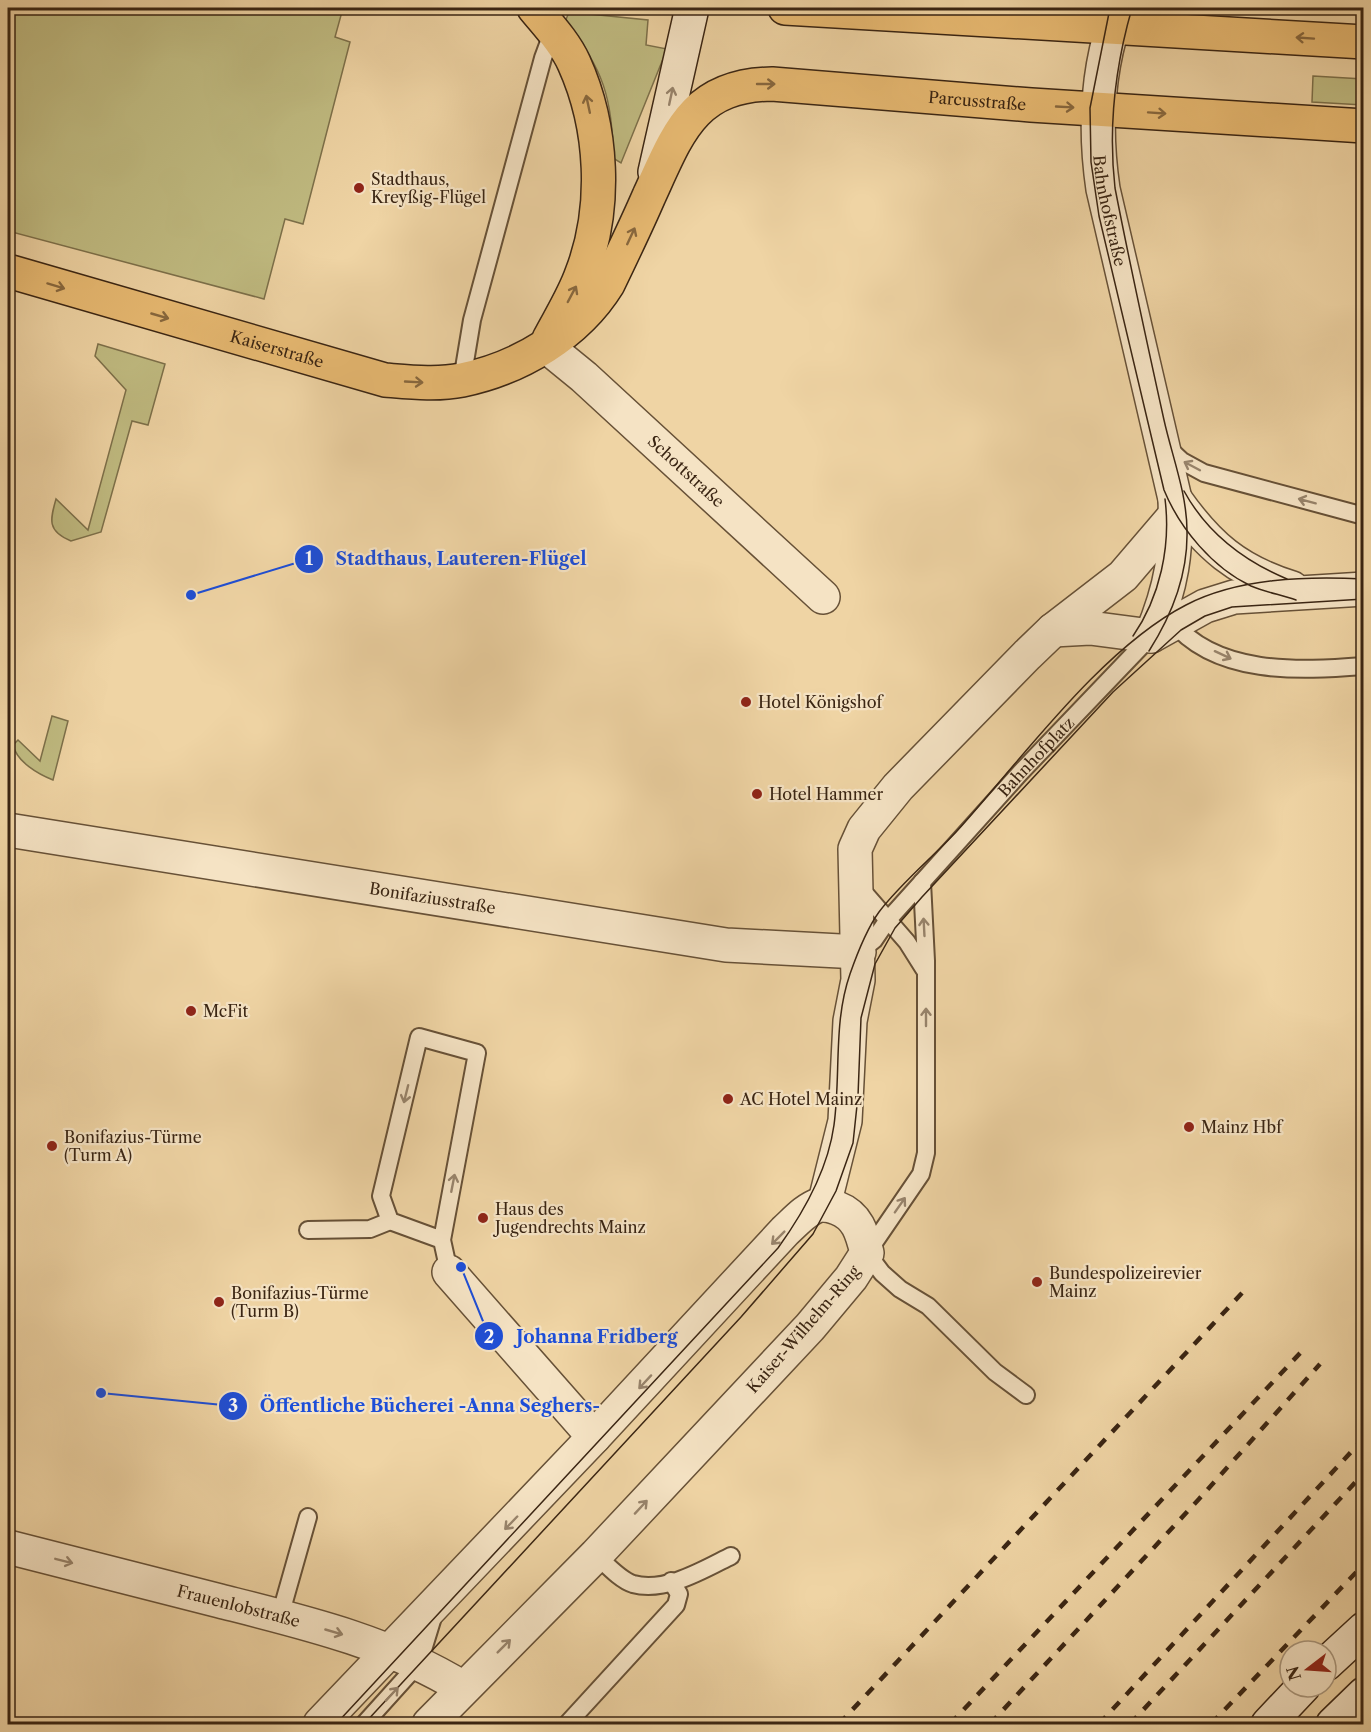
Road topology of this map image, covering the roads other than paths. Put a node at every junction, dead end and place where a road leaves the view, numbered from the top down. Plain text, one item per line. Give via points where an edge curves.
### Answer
1 (692, 8) edge
2 (785, 8) edge
3 (1115, 17) edge
4 (543, 19) edge
5 (1364, 42) edge
6 (1098, 109) junction
7 (1364, 126) edge
8 (650, 194) junction
9 (8, 271) edge
10 (546, 346) junction
11 (462, 380) junction
12 (1159, 425) junction
13 (1175, 506) junction
14 (1364, 516) edge
15 (1364, 589) edge
16 (1302, 591) junction
17 (823, 597) dead end
18 (1163, 621) junction
19 (1053, 630) junction
20 (1364, 666) edge
21 (8, 830) edge
22 (855, 878) junction
23 (922, 882) junction
24 (887, 921) junction
25 (859, 952) junction
26 (926, 973) junction
27 (824, 1205) junction
28 (390, 1221) junction
29 (308, 1230) dead end
30 (442, 1240) junction
31 (867, 1253) junction
32 (449, 1272) joint
33 (1026, 1395) dead end
34 (594, 1437) junction
35 (308, 1516) dead end
36 (8, 1546) edge
37 (596, 1555) junction
38 (731, 1556) dead end
39 (671, 1581) junction
40 (438, 1600) junction
41 (280, 1616) junction
42 (1364, 1629) edge
43 (389, 1651) junction
44 (1338, 1653) edge
45 (419, 1663) junction
46 (463, 1688) junction
47 (1292, 1699) edge
48 (320, 1725) edge
49 (364, 1725) edge
50 (429, 1725) edge
51 (567, 1725) edge
52 (1268, 1725) edge

8 -> 1 street
2 - 3 main road
5 -> 3 main road
3 - 6 street, Bahnhofstraße via 1101,71
10 -> 4 main road via 582,275 594,234 599,192 588,98 573,61
4 - 11 lane via 543,58 472,320
6 -> 7 main road, Parcusstraße
8 -> 6 main road, Parcusstraße via 673,141 687,122 711,99 747,84
6 - 12 street, Bahnhofstraße via 1103,189
10 -> 8 main road, Kaiserstraße via 595,305
9 -> 11 main road, Kaiserstraße via 384,380
10 - 11 main road, Kaiserstraße via 506,366
10 - 17 street, Schottstraße
12 - 13 street, Bahnhofplatz
14 -> 12 lane via 1204,473 1171,453
13 - 16 street, Bahnhofplatz via 1239,567
13 - 18 street, Bahnhofplatz via 1177,545
13 - 19 street via 1123,576
15 - 16 street, Bahnhofplatz
16 - 18 street, Bahnhofplatz via 1234,597
18 - 19 street
18 -> 20 lane via 1230,659 1260,667
18 - 23 lane, Bahnhofplatz
19 - 22 street via 876,811 855,849
21 - 25 street, Bonifaziusstraße via 747,947
22 - 24 lane
22 - 25 street
23 - 24 lane, Bahnhofplatz
26 -> 23 lane
24 - 25 lane, Bahnhofplatz
24 - 26 lane via 914,951
25 - 27 street via 850,1021 845,1121
31 -> 26 lane via 921,1174 926,1153
27 - 31 street, Kaiser-Wilhelm-Ring via 844,1211 854,1219
27 -> 34 street via 810,1210 772,1244
28 - 29 lane via 370,1229
28 - 30 lane
30 -> 28 lane via 477,1053 419,1037 381,1196
30 - 32 lane
31 - 33 lane via 882,1273 928,1306 995,1372
37 -> 31 street, Kaiser-Wilhelm-Ring via 810,1327
32 - 34 street
34 -> 40 street
35 - 41 lane
36 -> 41 street, Frauenlobstraße
37 - 39 lane via 631,1584
46 -> 37 street, Kaiser-Wilhelm-Ring
38 - 39 lane
39 - 51 lane via 678,1593 676,1605
40 - 43 street
40 - 45 lane
41 -> 43 street, Frauenlobstraße
42 - 44 street
43 - 45 street, Frauenlobstraße
43 - 48 street
45 - 46 street, Frauenlobstraße
49 -> 45 lane
46 - 50 street, Kaiser-Wilhelm-Ring
47 - 52 street

